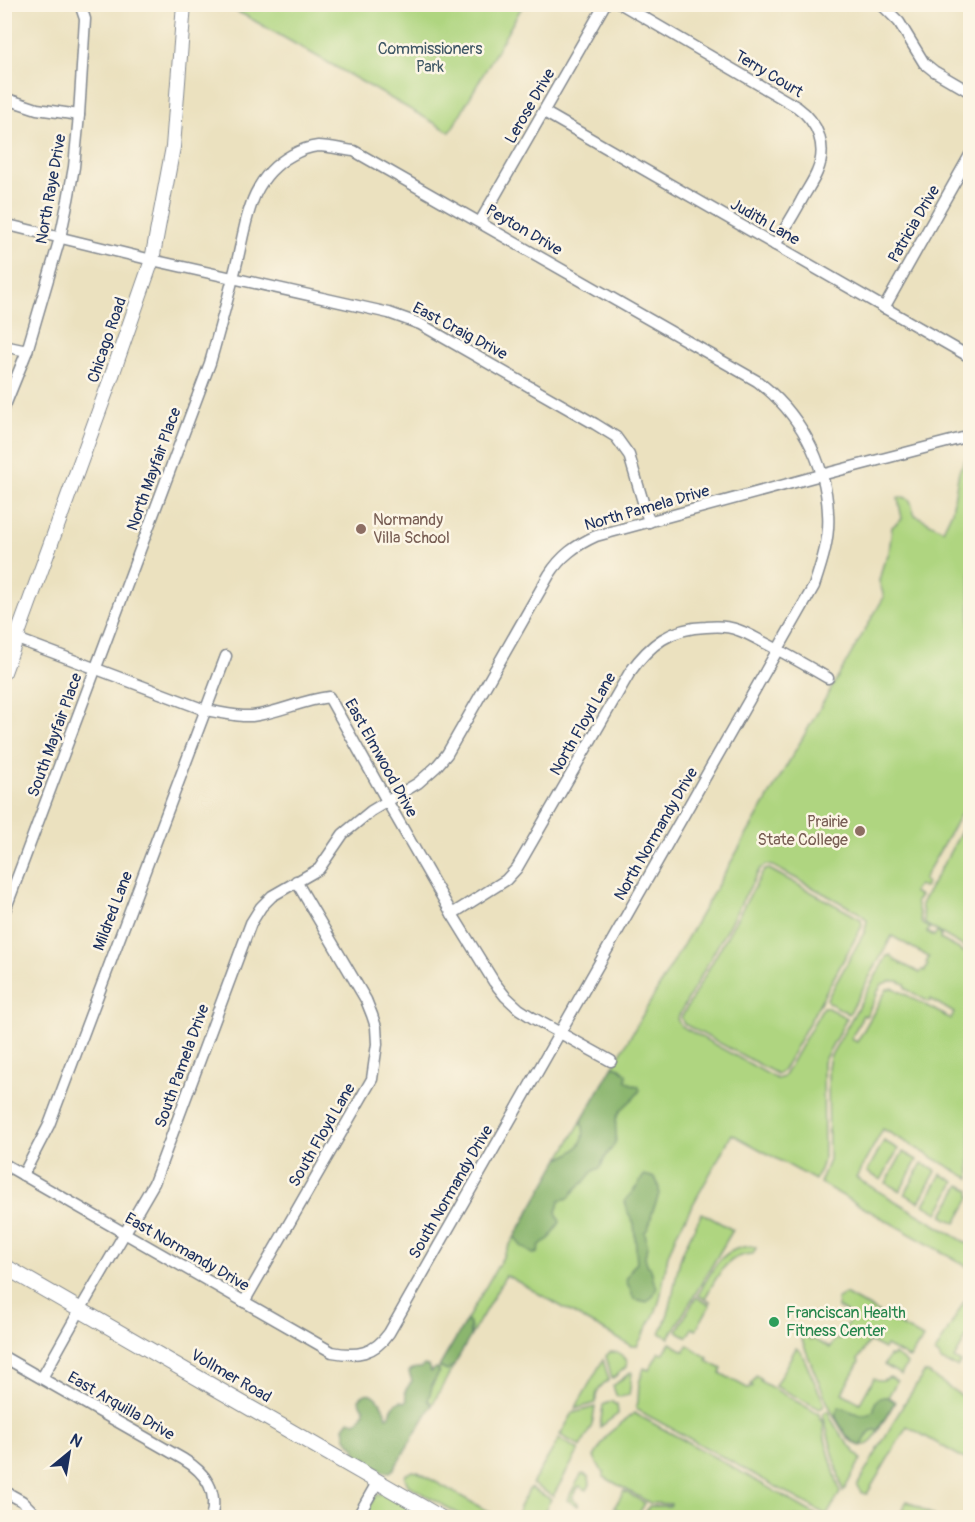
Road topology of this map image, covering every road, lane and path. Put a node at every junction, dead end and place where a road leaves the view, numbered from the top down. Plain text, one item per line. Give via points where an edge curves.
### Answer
1 (80, 4) edge
2 (184, 4) edge
3 (605, 4) edge
4 (621, 4) edge
5 (881, 4) edge
6 (970, 92) edge
7 (4, 98) edge
8 (544, 112) junction
9 (79, 115) junction
10 (970, 155) edge
11 (480, 222) junction
12 (4, 224) edge
13 (60, 238) junction
14 (776, 245) junction
15 (152, 260) junction
16 (233, 277) junction
17 (884, 308) junction
18 (4, 346) edge
19 (27, 351) junction
20 (970, 357) edge
21 (4, 408) edge
22 (970, 436) edge
23 (821, 474) junction
24 (649, 522) junction
25 (11, 636) edge
26 (778, 650) junction
27 (226, 656) dead end
28 (96, 669) junction
29 (4, 672) edge
30 (828, 678) dead end
31 (205, 710) junction
32 (387, 801) junction
33 (296, 881) junction
34 (4, 913) edge
35 (452, 914) junction
36 (559, 1033) junction
37 (611, 1061) dead end
38 (4, 1164) edge
39 (23, 1175) junction
40 (124, 1234) junction
41 (4, 1266) edge
42 (244, 1302) junction
43 (80, 1310) junction
44 (358, 1354) joint
45 (4, 1357) edge
46 (42, 1378) junction
47 (378, 1481) junction
48 (4, 1491) edge
49 (39, 1518) edge
50 (211, 1518) edge
51 (357, 1518) edge
52 (441, 1518) edge

1 - 9 street, North Raye Drive via 85,20
2 - 15 street, Chicago Road via 173,147
3 - 8 street, Lerose Drive
4 - 14 street, Terry Court via 797,106 812,121 821,144 820,164
5 - 6 street via 899,22 924,63
7 - 9 street via 37,109
8 - 11 street, Lerose Drive
8 - 14 street, Judith Lane
9 - 13 street, North Raye Drive
10 - 17 street, Patricia Drive
11 - 16 street, Peyton Drive via 354,151 317,146 274,167 257,190
11 - 23 street, Peyton Drive via 765,387 801,428
12 - 13 street, East Craig Drive
13 - 15 street, East Craig Drive
13 - 19 street, North Raye Drive
14 - 17 street, Judith Lane
15 - 16 street, East Craig Drive
15 - 25 street, Chicago Road via 110,381
16 - 24 street, East Craig Drive via 409,319 595,424 616,437 629,454
16 - 28 street, North Mayfair Place via 210,363
17 - 20 street, Judith Lane
18 - 19 street
19 - 21 street, North Raye Drive
22 - 23 street, North Pamela Drive
23 - 24 street, North Pamela Drive
23 - 26 street, North Normandy Drive via 828,514 822,561 814,586
24 - 32 street, North Pamela Drive via 596,536 565,555 553,568 442,760 418,783
25 - 28 street, East Elmwood Drive
25 - 29 street, Chicago Road
26 - 30 street
26 - 35 street, North Floyd Lane via 740,630 715,626 679,631 653,645 630,672 517,868 506,880
26 - 36 street, North Normandy Drive
27 - 31 street, Mildred Lane
28 - 31 street, East Elmwood Drive
28 - 34 street, South Mayfair Place
31 - 32 street, East Elmwood Drive via 249,716 329,697
31 - 39 street, Mildred Lane via 49,1125
32 - 33 street, South Pamela Drive via 343,834 319,869
32 - 35 street, East Elmwood Drive
33 - 40 street, South Pamela Drive via 265,902 251,923 154,1184
33 - 42 street, South Floyd Lane via 366,1000 376,1027 372,1078
35 - 36 street, East Elmwood Drive via 504,996
36 - 37 street, East Elmwood Drive
36 - 44 street, South Normandy Drive via 388,1333 380,1344
38 - 39 street, East Normandy Drive
39 - 40 street, East Normandy Drive
40 - 42 street, East Normandy Drive
40 - 43 street, South Pamela Drive
41 - 43 main road, Vollmer Road
42 - 44 street, East Normandy Drive via 332,1352
43 - 46 street, South Pamela Drive
43 - 47 main road, Vollmer Road
45 - 46 street, East Arquilla Drive
46 - 50 street, East Arquilla Drive via 191,1464 212,1492
47 - 51 street
47 - 52 main road, Vollmer Road
48 - 49 street via 22,1501

